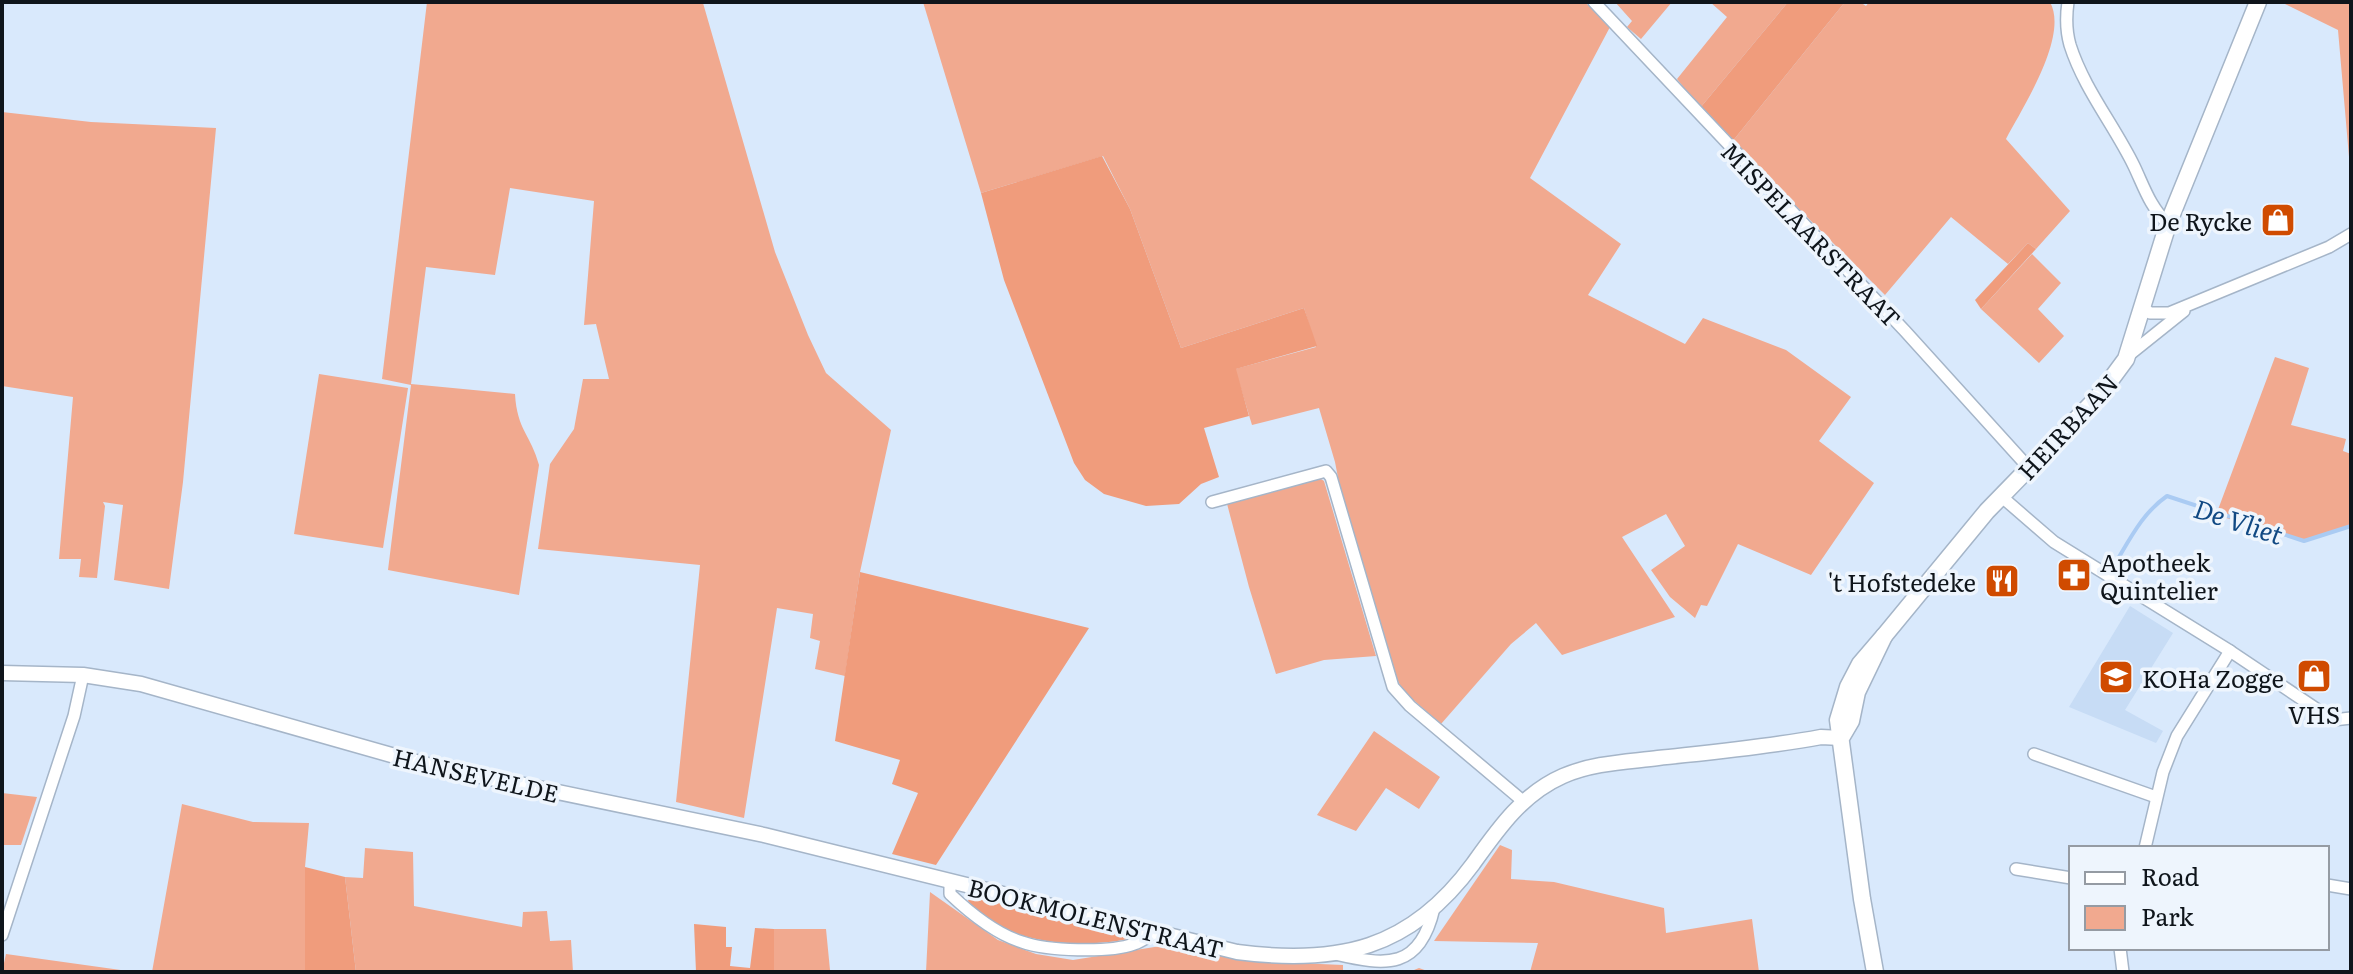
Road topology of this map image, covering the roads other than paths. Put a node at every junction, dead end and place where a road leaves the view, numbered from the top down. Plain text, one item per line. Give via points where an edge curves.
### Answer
1 (1594, 2) edge
2 (2068, 2) edge
3 (2258, 2) edge
4 (2168, 224) junction
5 (2351, 234) edge
6 (2194, 303) junction
7 (2142, 307) junction
8 (2127, 356) junction
9 (2029, 468) junction
10 (2002, 497) junction
11 (1212, 502) dead end
12 (2230, 651) junction
13 (2, 673) edge
14 (83, 675) junction
15 (2351, 718) edge
16 (1841, 738) junction
17 (2034, 754) dead end
18 (2156, 797) junction
19 (1524, 802) junction
20 (2145, 846) edge
21 (2016, 869) dead end
22 (2069, 878) edge
23 (950, 881) junction
24 (2329, 885) edge
25 (2351, 889) edge
26 (1434, 908) junction
27 (1156, 932) junction
28 (2, 935) edge
29 (2120, 950) edge
30 (1334, 954) junction
31 (1875, 972) edge
32 (2123, 972) edge

1 - 9 street, MISPELAARSTRAAT
2 - 4 street via 2069,43 2147,198
3 - 4 main road, HEIRBAAN
4 - 7 main road, HEIRBAAN
5 - 6 street
6 - 7 street via 2160,314
6 - 8 street
7 - 8 main road, HEIRBAAN
8 - 9 main road, HEIRBAAN via 2098,397
9 - 10 main road, HEIRBAAN
10 - 12 street via 2054,542
10 - 16 main road, HEIRBAAN via 1884,636
11 - 19 street via 1326,471 1393,687
12 - 15 street via 2333,720
12 - 18 street via 2177,736
13 - 14 street, HANSEVELDE
14 - 23 street, HANSEVELDE via 141,684 475,777 764,835
14 - 28 street
16 - 19 street, BOOKMOLENSTRAAT via 1590,767 1546,785
16 - 31 main road, HEIRBAAN
17 - 18 street
18 - 20 street
19 - 26 street, BOOKMOLENSTRAAT
21 - 22 street
23 - 27 street, BOOKMOLENSTRAAT
23 - 27 street via 950,894 963,906 1022,943 1078,950 1133,945
24 - 25 street
26 - 30 street, BOOKMOLENSTRAAT via 1400,931
26 - 30 street via 1418,946 1399,960
27 - 30 street, BOOKMOLENSTRAAT via 1275,957
29 - 32 street

